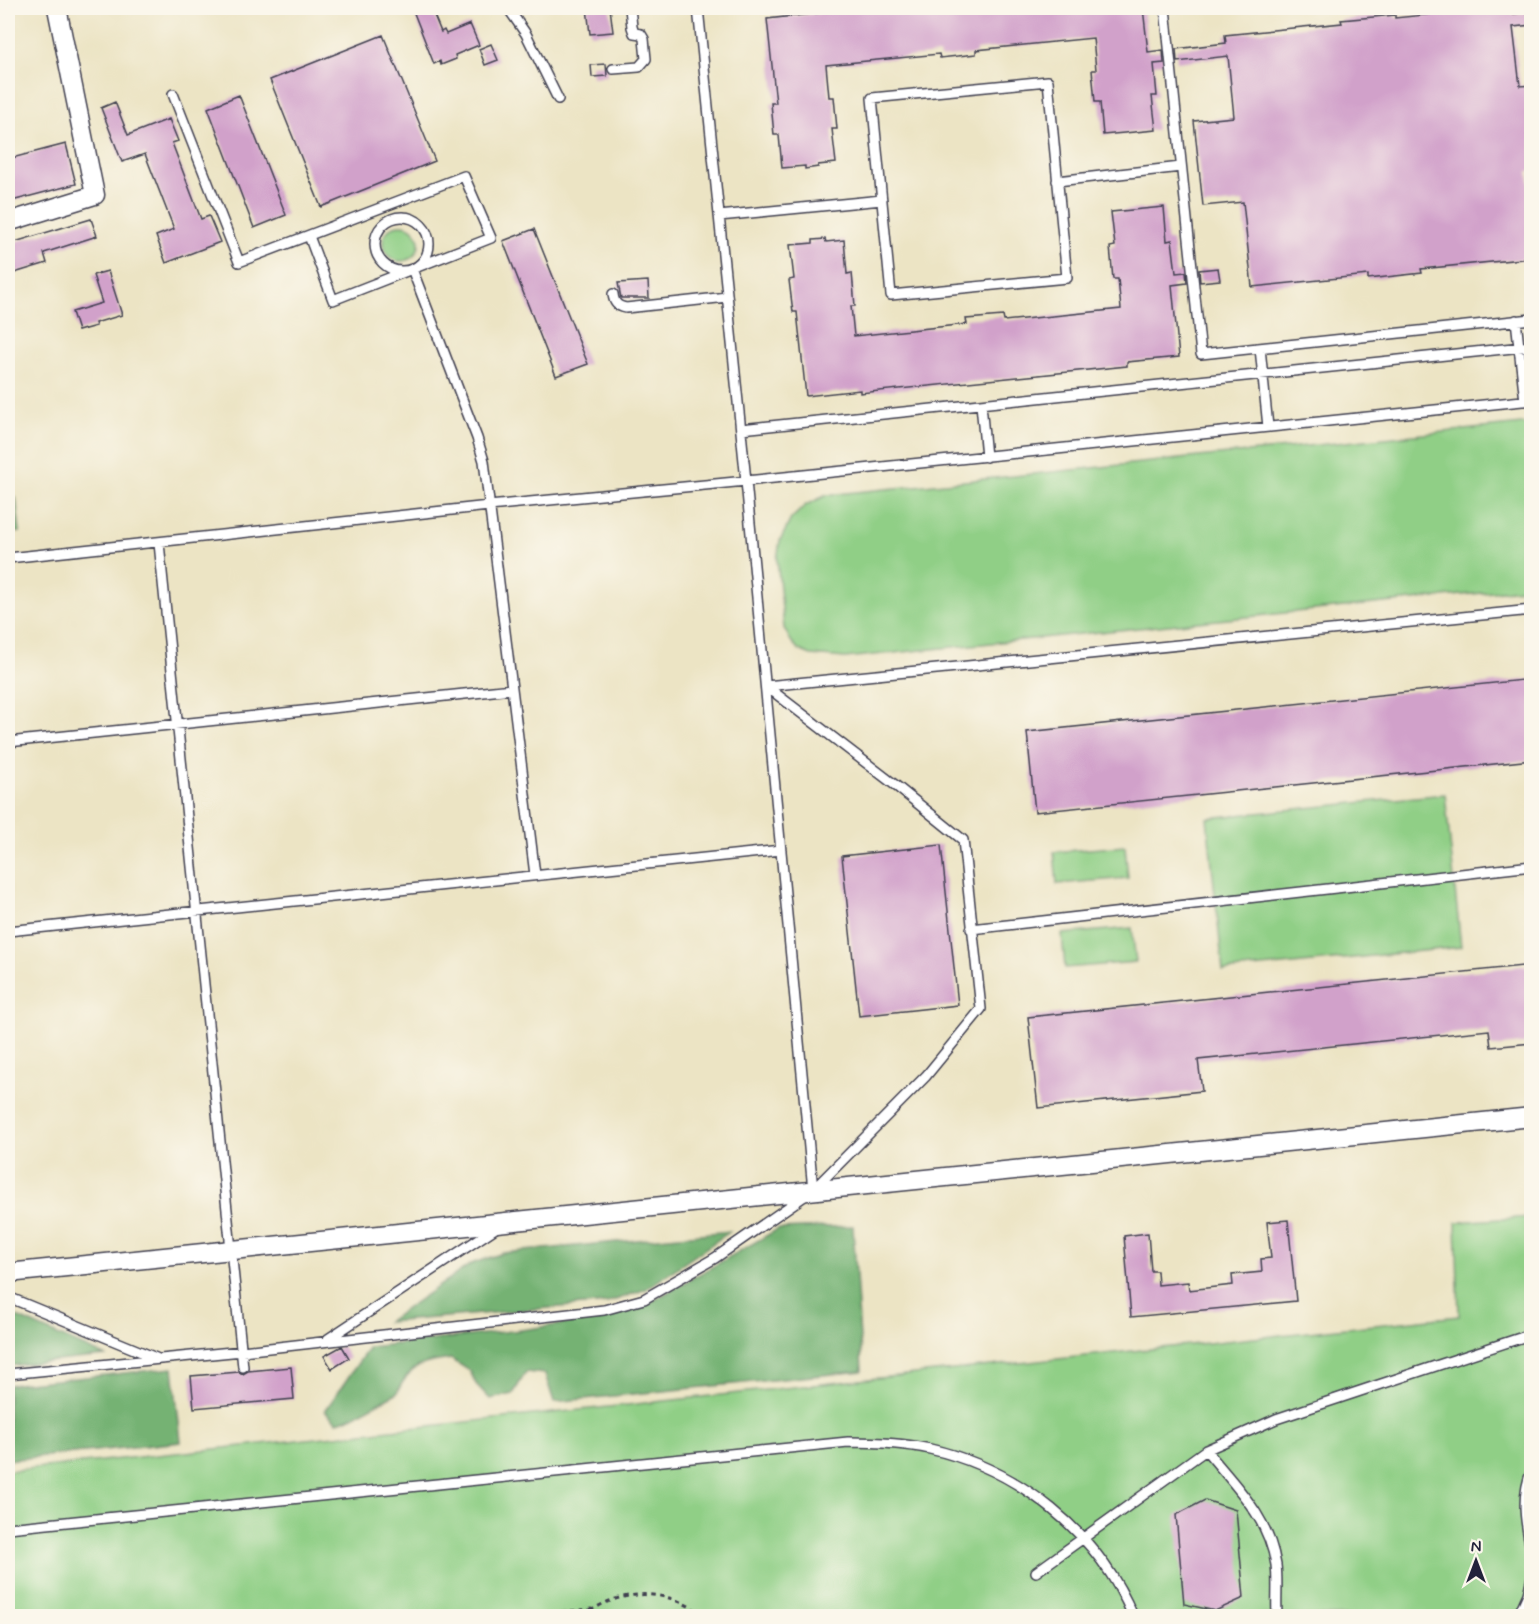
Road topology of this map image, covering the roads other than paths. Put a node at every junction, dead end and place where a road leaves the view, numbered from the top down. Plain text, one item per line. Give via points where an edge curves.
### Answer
1 (57, 8) edge
2 (508, 8) edge
3 (630, 8) edge
4 (698, 8) edge
5 (1165, 8) edge
6 (613, 69) dead end
7 (173, 94) dead end
8 (558, 99) dead end
9 (1182, 167) junction
10 (1057, 181) junction
11 (882, 200) junction
12 (385, 207) junction
13 (719, 216) junction
14 (390, 220) junction
15 (8, 222) edge
16 (309, 236) junction
17 (412, 269) junction
18 (613, 294) dead end
19 (728, 297) junction
20 (1532, 319) edge
21 (1516, 320) junction
22 (1532, 346) edge
23 (1519, 347) junction
24 (1260, 348) junction
25 (1262, 374) junction
26 (1528, 400) edge
27 (981, 404) junction
28 (1268, 427) junction
29 (741, 429) junction
30 (986, 457) junction
31 (746, 481) junction
32 (489, 506) junction
33 (159, 543) junction
34 (8, 558) edge
35 (1532, 610) edge
36 (766, 686) junction
37 (512, 689) junction
38 (179, 725) junction
39 (8, 742) edge
40 (781, 850) junction
41 (1532, 866) edge
42 (535, 875) junction
43 (198, 912) junction
44 (971, 928) junction
45 (8, 931) edge
46 (1532, 1117) edge
47 (813, 1190) junction
48 (505, 1222) junction
49 (232, 1250) junction
50 (8, 1273) edge
51 (8, 1297) edge
52 (1532, 1334) edge
53 (326, 1340) junction
54 (242, 1351) junction
55 (158, 1359) junction
56 (243, 1367) dead end
57 (8, 1374) edge
58 (1206, 1450) junction
59 (1532, 1470) edge
60 (8, 1528) edge
61 (1082, 1538) junction
62 (1532, 1554) edge
63 (1036, 1572) dead end
64 (1532, 1577) edge
65 (1133, 1617) edge
66 (1277, 1617) edge
67 (1518, 1617) edge

1 - 15 street via 95,195
2 - 8 lane via 526,34
3 - 6 lane via 634,33 644,39 646,59 639,67
4 - 13 lane
5 - 9 lane
7 - 16 lane via 239,262
9 - 10 lane
9 - 24 lane via 1201,354
10 - 11 lane via 1067,278 891,295
10 - 11 lane via 1048,81 872,98
11 - 13 lane
12 - 14 lane
12 - 16 lane
12 - 17 lane via 464,176 491,238
13 - 19 lane
14 - 17 lane via 381,227 375,249 389,268
14 - 17 lane via 414,220 429,239 428,252
16 - 17 lane via 333,300
17 - 32 lane via 477,438
18 - 19 lane via 614,302 626,308
19 - 29 lane
20 - 21 lane
21 - 23 lane
21 - 24 lane
22 - 23 lane
23 - 25 lane
23 - 26 lane
24 - 25 lane
25 - 27 lane
25 - 28 lane
26 - 28 lane
27 - 29 lane
27 - 30 lane
28 - 30 lane
29 - 31 lane
30 - 31 lane
31 - 32 lane
31 - 36 lane
32 - 33 lane
32 - 37 lane
33 - 34 lane
33 - 38 lane
35 - 36 lane
36 - 40 lane
36 - 44 lane via 963,840
37 - 38 lane
37 - 42 lane
38 - 39 lane
38 - 43 lane
40 - 42 lane
40 - 47 lane
41 - 44 lane
42 - 43 lane
43 - 45 lane
43 - 49 lane
44 - 47 lane via 981,1009 926,1076
46 - 47 street
47 - 48 street
47 - 53 lane via 715,1258 644,1299 604,1310
48 - 49 street
48 - 53 lane
49 - 50 street
49 - 54 lane
51 - 55 lane
52 - 58 lane via 1276,1419
53 - 54 lane
54 - 55 lane
54 - 56 lane
55 - 57 lane
58 - 61 lane
58 - 66 lane via 1245,1495 1265,1526 1276,1565
59 - 62 lane via 1524,1491
60 - 61 lane via 875,1442 929,1449 980,1465 1028,1491
61 - 63 lane
61 - 65 lane via 1105,1566
64 - 67 lane

